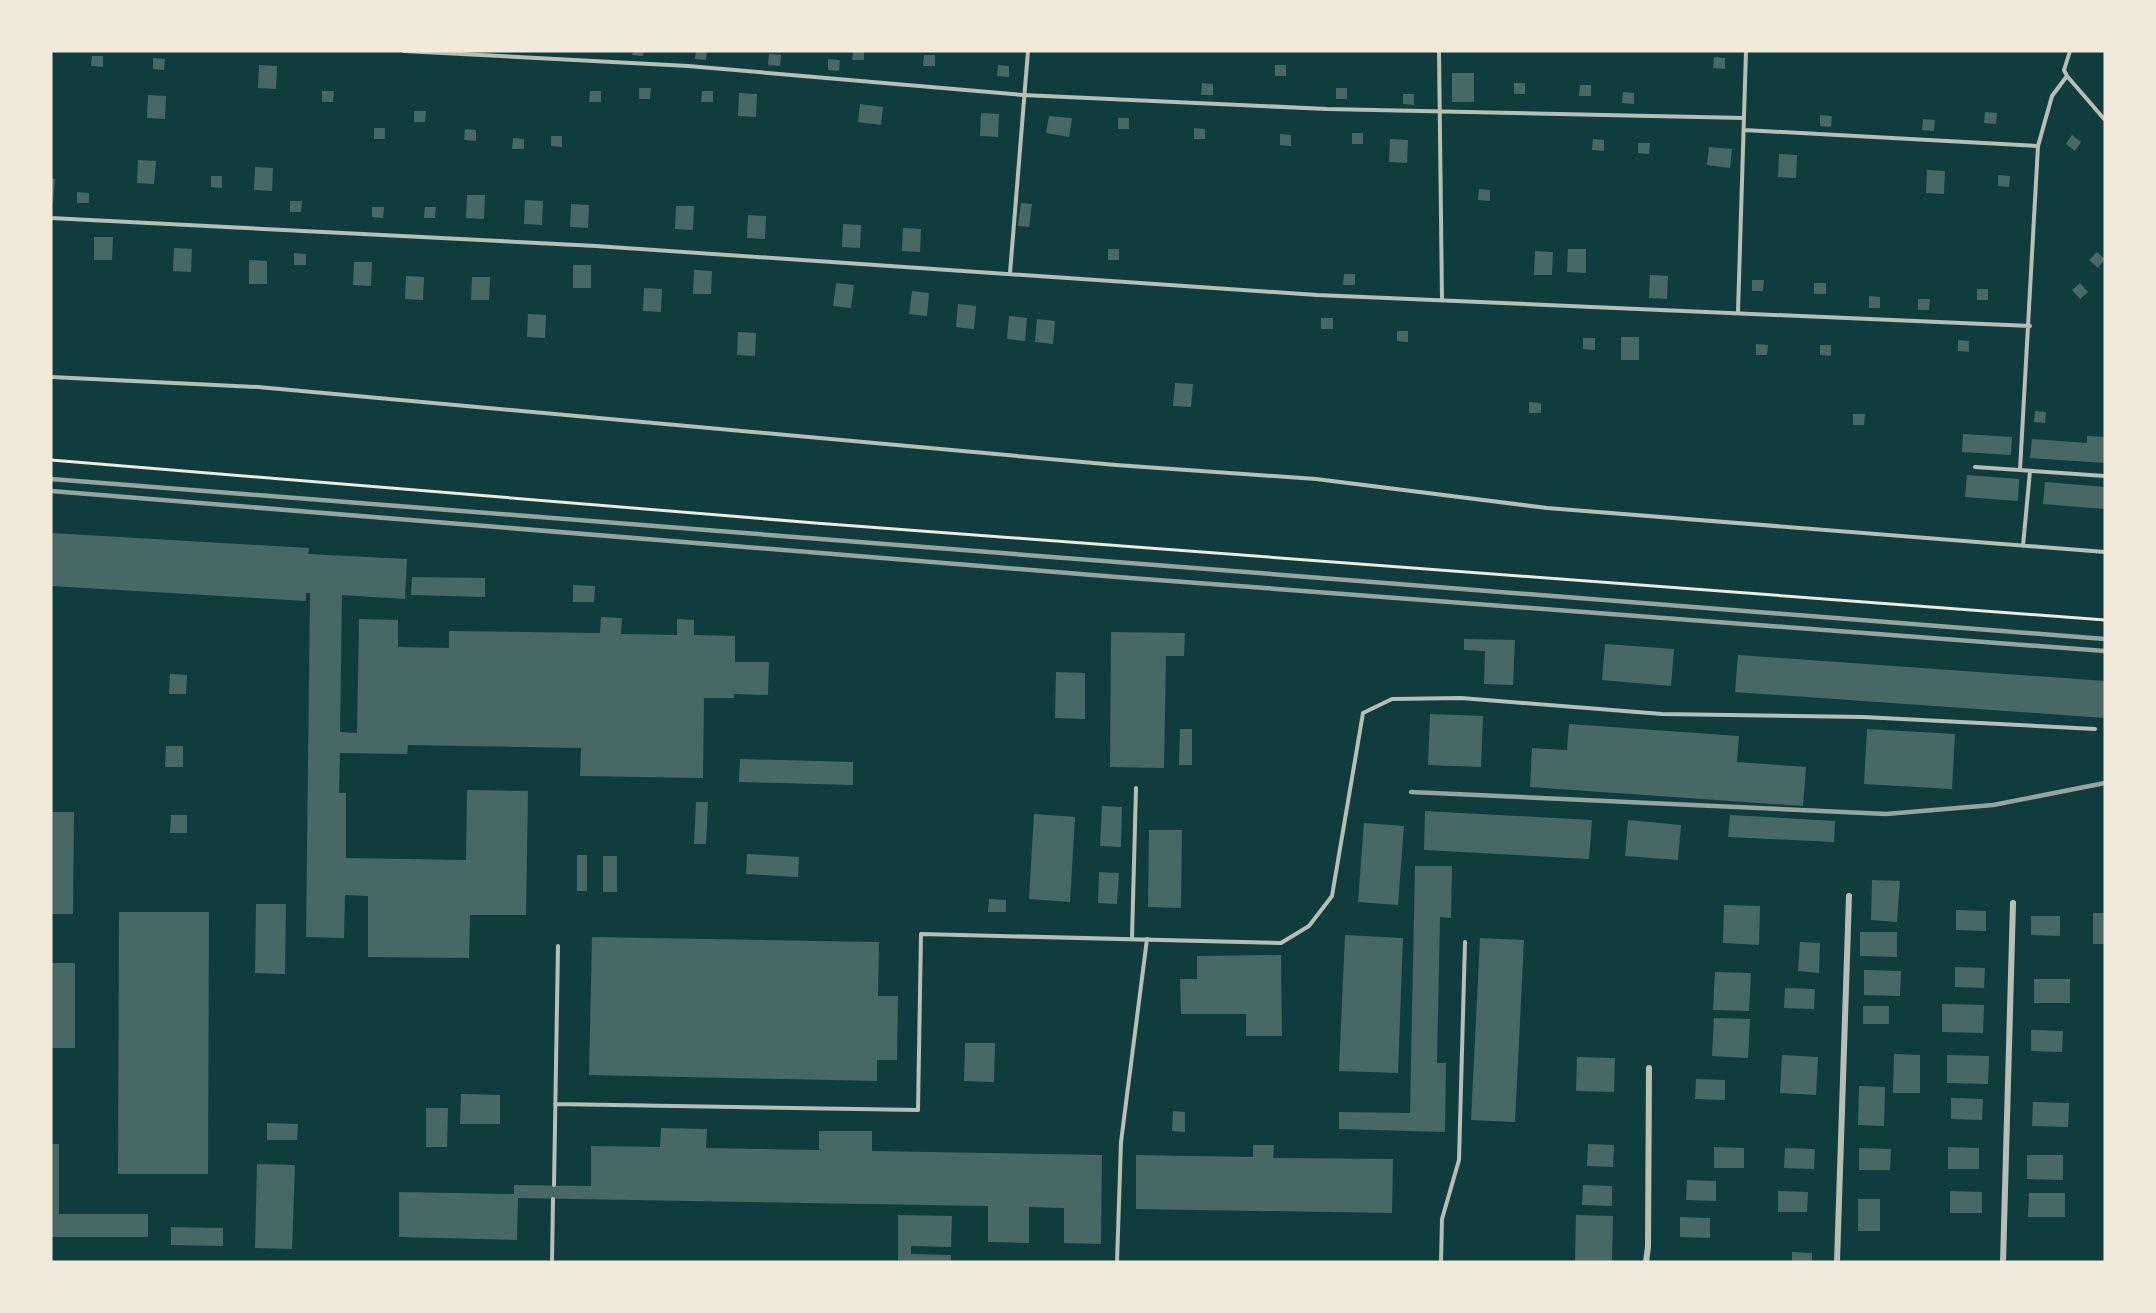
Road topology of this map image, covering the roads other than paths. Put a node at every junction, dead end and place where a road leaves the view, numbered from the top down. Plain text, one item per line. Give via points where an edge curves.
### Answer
1 (404, 51) edge
2 (1028, 51) edge
3 (1439, 51) edge
4 (1746, 51) edge
5 (2070, 51) edge
6 (2067, 76) junction
7 (1023, 94) junction
8 (1441, 112) junction
9 (1744, 118) junction
10 (2105, 120) edge
11 (1744, 130) junction
12 (2038, 146) junction
13 (51, 218) edge
14 (1010, 273) junction
15 (1442, 300) junction
16 (1738, 312) junction
17 (2030, 326) junction
18 (51, 377) edge
19 (1974, 467) dead end
20 (2020, 470) junction
21 (2030, 471) junction
22 (2105, 476) edge
23 (2023, 546) junction
24 (2105, 552) edge
25 (2096, 729) dead end
26 (1136, 788) dead end
27 (1849, 896) dead end
28 (2013, 903) dead end
29 (1132, 938) junction
30 (1147, 939) junction
31 (1465, 942) dead end
32 (558, 946) dead end
33 (1649, 1068) dead end
34 (555, 1104) junction
35 (554, 1185) dead end
36 (553, 1199) dead end
37 (552, 1262) edge
38 (1117, 1262) edge
39 (1441, 1262) edge
40 (1646, 1262) edge
41 (1837, 1262) edge
42 (2003, 1262) edge

1 - 7 lane via 688,66
2 - 7 lane
3 - 8 lane
4 - 9 lane
5 - 6 lane via 2064,70
6 - 10 lane
6 - 12 lane via 2052,96
7 - 8 lane
7 - 14 lane
8 - 9 lane
8 - 15 lane
9 - 11 lane
11 - 12 lane
11 - 16 lane
12 - 17 lane
13 - 14 lane via 596,246
14 - 15 lane
15 - 16 lane
16 - 17 lane
17 - 20 lane
18 - 23 lane via 258,387 1116,465 1316,479 1546,508
19 - 20 lane
20 - 21 lane
21 - 22 lane
21 - 23 lane
23 - 24 lane
25 - 30 lane via 1863,717 1662,714 1461,698 1392,699 1363,713 1332,896 1309,926 1281,943
26 - 29 lane
27 - 41 street
28 - 42 street
29 - 30 lane
29 - 34 lane via 921,934 918,1110
30 - 38 lane via 1121,1142
31 - 39 lane via 1459,1160 1442,1219
32 - 34 lane
33 - 40 street
34 - 35 lane
36 - 37 lane

